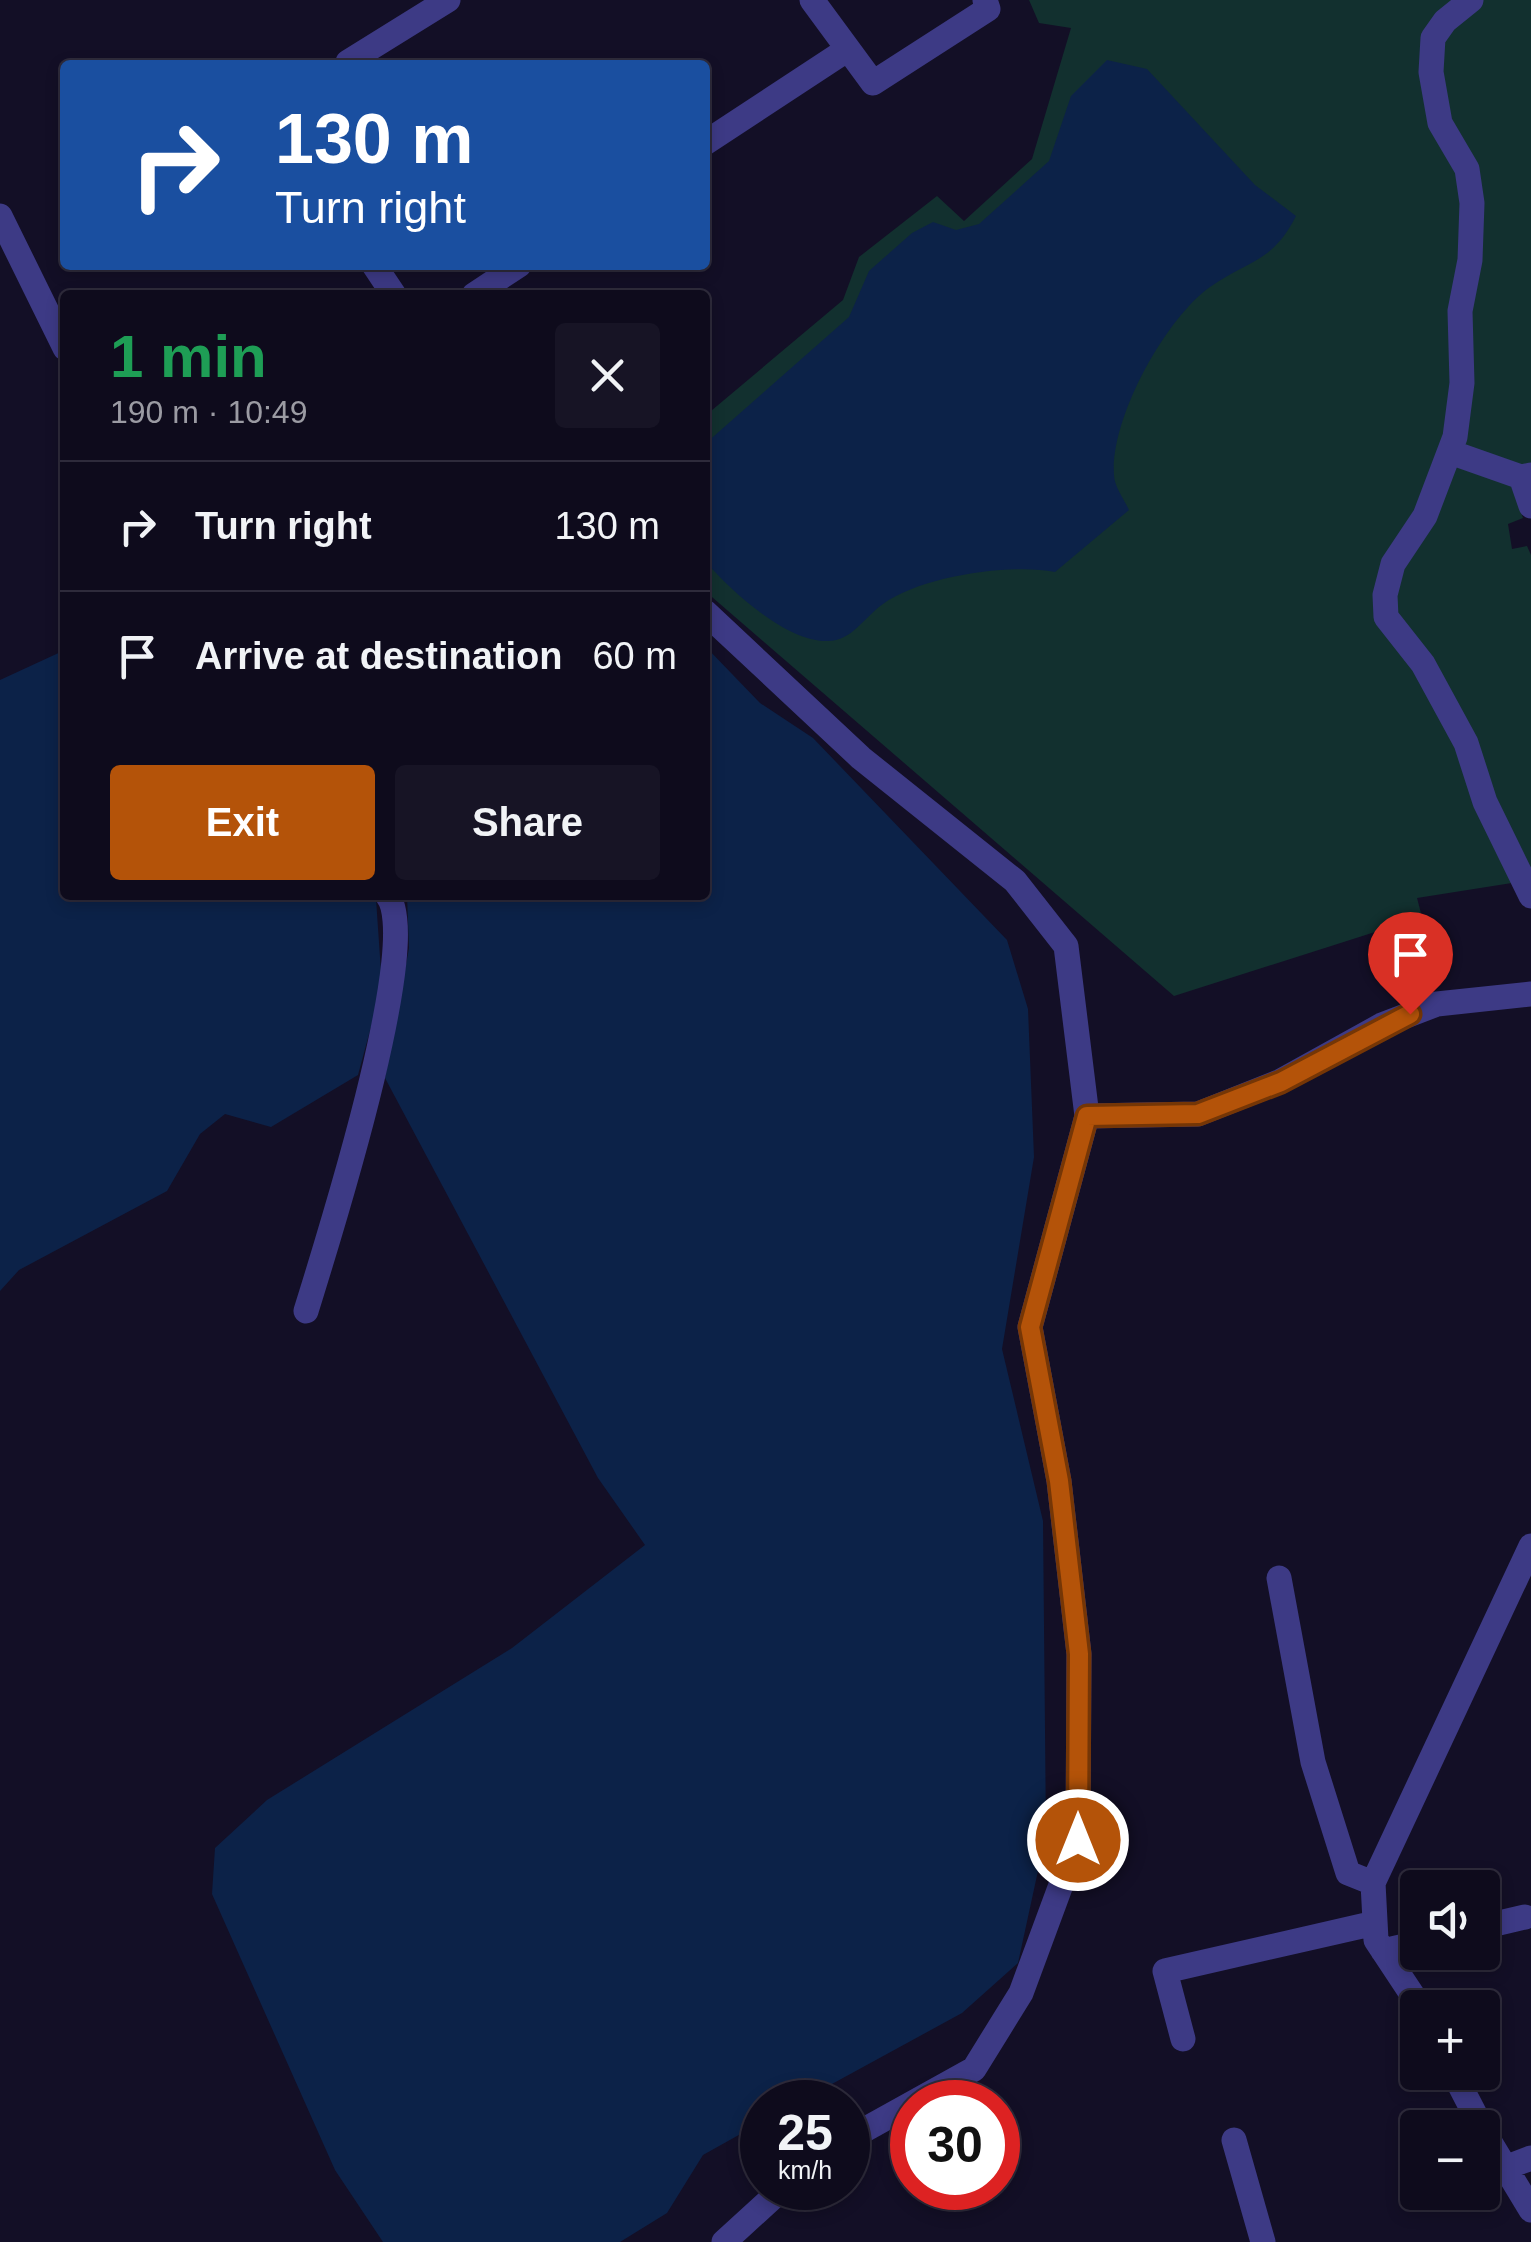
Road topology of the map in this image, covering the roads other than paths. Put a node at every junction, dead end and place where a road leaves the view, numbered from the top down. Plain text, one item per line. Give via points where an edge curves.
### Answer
1 (448, 0) edge
2 (812, 0) edge
3 (985, 0) edge
4 (1471, 0) edge
5 (848, 49) junction
6 (351, 60) edge
7 (710, 140) edge
8 (0, 216) edge
9 (512, 270) edge
10 (482, 290) edge
11 (60, 338) edge
12 (1450, 452) junction
13 (1526, 476) edge
14 (1531, 506) edge
15 (710, 617) edge
16 (1531, 896) edge
17 (391, 900) edge
18 (1531, 994) edge
19 (1087, 1116) junction
20 (306, 1312) dead end
21 (1531, 1546) edge
22 (1279, 1578) dead end
23 (1372, 1883) junction
24 (1525, 1916) dead end
25 (1500, 1922) edge
26 (1375, 1923) junction
27 (1400, 1947) edge
28 (1383, 1951) junction
29 (1409, 1990) edge
30 (1183, 2039) dead end
31 (870, 2127) edge
32 (1234, 2140) dead end
33 (1531, 2158) edge
34 (1500, 2159) edge
35 (1505, 2168) junction
36 (759, 2210) edge
37 (1531, 2210) edge
38 (724, 2242) edge
39 (1263, 2242) edge

1 - 6 street
2 - 5 street
3 - 5 street via 988,9 873,83
4 - 12 street via 1433,38 1430,72 1440,123 1467,169 1472,203 1460,311 1462,384
5 - 7 street
8 - 11 street
9 - 10 street
12 - 13 street
12 - 16 street via 1425,516 1394,564 1386,617 1423,664 1466,743 1485,802
13 - 14 street
15 - 19 street via 861,758 1016,881 1066,946
17 - 20 street via 396,954 362,1126
18 - 19 street via 1437,1004 1382,1025 1281,1082 1198,1114
19 - 31 street via 1030,1327 1059,1481 1079,1654 1078,1840 1021,1993 974,2069
21 - 23 street
22 - 23 street via 1313,1762 1348,1873
23 - 26 street
24 - 25 street
26 - 28 street
26 - 30 street via 1165,1972
27 - 28 street
28 - 29 street
32 - 39 street
33 - 35 street
34 - 35 street
35 - 37 street
36 - 38 street

